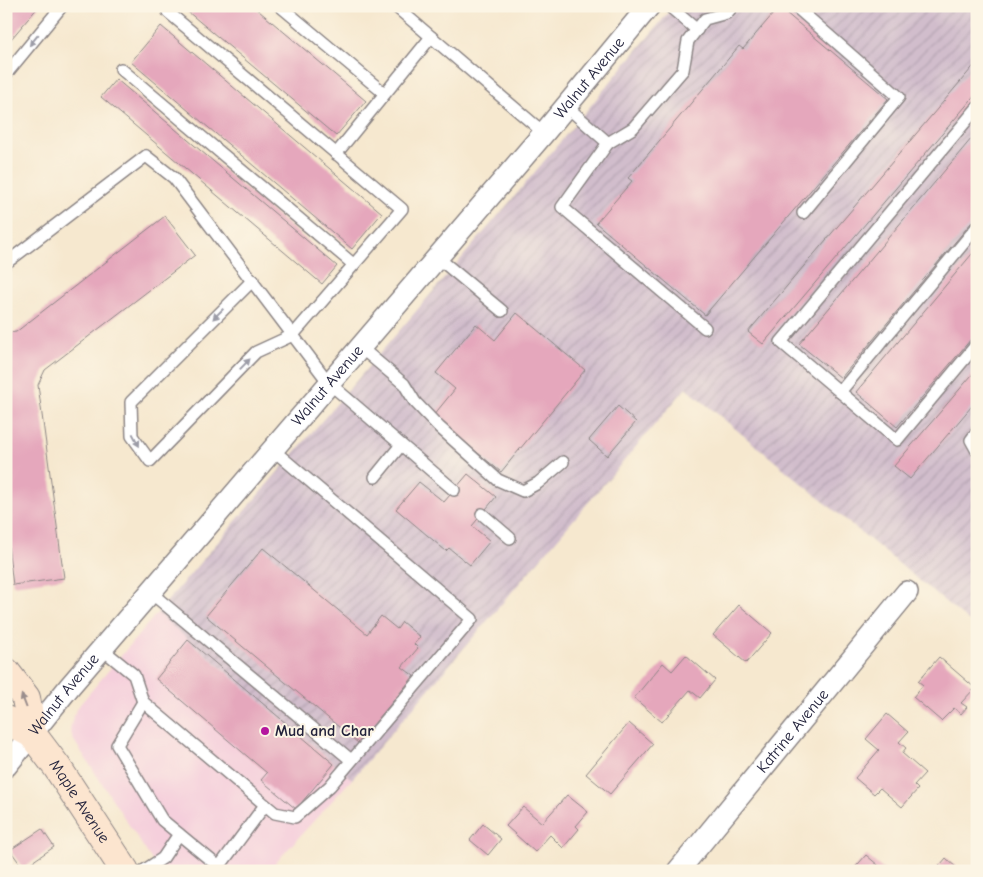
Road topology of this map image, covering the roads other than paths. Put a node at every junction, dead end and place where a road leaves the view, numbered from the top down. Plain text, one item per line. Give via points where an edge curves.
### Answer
1 (62, 6) edge
2 (280, 6) edge
3 (395, 6) edge
4 (649, 6) edge
5 (669, 6) edge
6 (733, 6) edge
7 (795, 6) edge
8 (168, 12) dead end
9 (697, 30) junction
10 (431, 37) junction
11 (121, 69) dead end
12 (6, 74) edge
13 (384, 93) junction
14 (566, 106) junction
15 (977, 108) edge
16 (544, 133) junction
17 (608, 143) junction
18 (336, 154) junction
19 (803, 213) dead end
20 (977, 227) edge
21 (438, 257) junction
22 (6, 263) edge
23 (353, 264) junction
24 (252, 280) junction
25 (502, 311) dead end
26 (705, 328) dead end
27 (293, 334) junction
28 (977, 344) edge
29 (360, 347) junction
30 (329, 383) junction
31 (840, 392) junction
32 (977, 432) edge
33 (401, 445) junction
34 (272, 449) junction
35 (977, 451) edge
36 (562, 462) dead end
37 (375, 476) dead end
38 (454, 490) dead end
39 (482, 514) dead end
40 (510, 538) dead end
41 (150, 592) junction
42 (907, 592) dead end
43 (102, 649) junction
44 (6, 672) edge
45 (143, 702) junction
46 (6, 720) edge
47 (32, 734) junction
48 (351, 760) junction
49 (6, 766) edge
50 (265, 804) junction
51 (179, 834) junction
52 (125, 871) edge
53 (143, 871) edge
54 (678, 871) edge

1 -> 12 lane
2 - 13 lane
3 - 10 lane
4 - 14 street, Walnut Avenue
5 - 9 lane
6 - 9 lane via 727,13 705,19
7 - 19 lane via 899,97
8 - 18 lane
9 - 17 lane via 688,41 683,70 633,128
10 - 13 lane
10 - 16 lane
11 - 23 lane
13 - 18 lane
14 - 16 street, Walnut Avenue
14 - 17 lane
15 - 31 lane via 781,342
16 - 21 street, Walnut Avenue
17 - 26 lane via 562,207
18 - 23 lane via 402,209
20 - 31 lane
21 - 25 lane
21 - 29 street, Walnut Avenue
22 - 24 lane via 146,156 174,178
23 - 27 lane
24 - 27 lane
24 -> 27 lane via 131,402 132,436 150,462 256,352
27 - 30 lane
28 - 31 lane via 897,440
29 - 30 street, Walnut Avenue
29 - 36 lane via 404,384 415,402 439,427 498,480 523,491 538,483
30 - 33 lane
30 - 34 street, Walnut Avenue
32 - 35 lane via 972,440
33 - 37 lane
33 - 38 lane
34 - 41 street, Walnut Avenue
34 - 48 lane via 472,620
39 - 40 lane
41 - 43 street, Walnut Avenue
41 - 48 lane
42 - 54 street, Katrine Avenue
43 - 45 lane via 134,675
43 - 47 street, Walnut Avenue
47 -> 44 main road, Maple Avenue via 26,698
45 - 50 lane
45 - 51 lane via 117,745 162,820
46 - 47 main road, Maple Avenue
47 - 49 street, Walnut Avenue
47 - 52 main road, Maple Avenue
48 - 50 lane via 330,786 295,817 275,813
50 - 51 lane via 218,867
51 - 53 lane via 163,858

